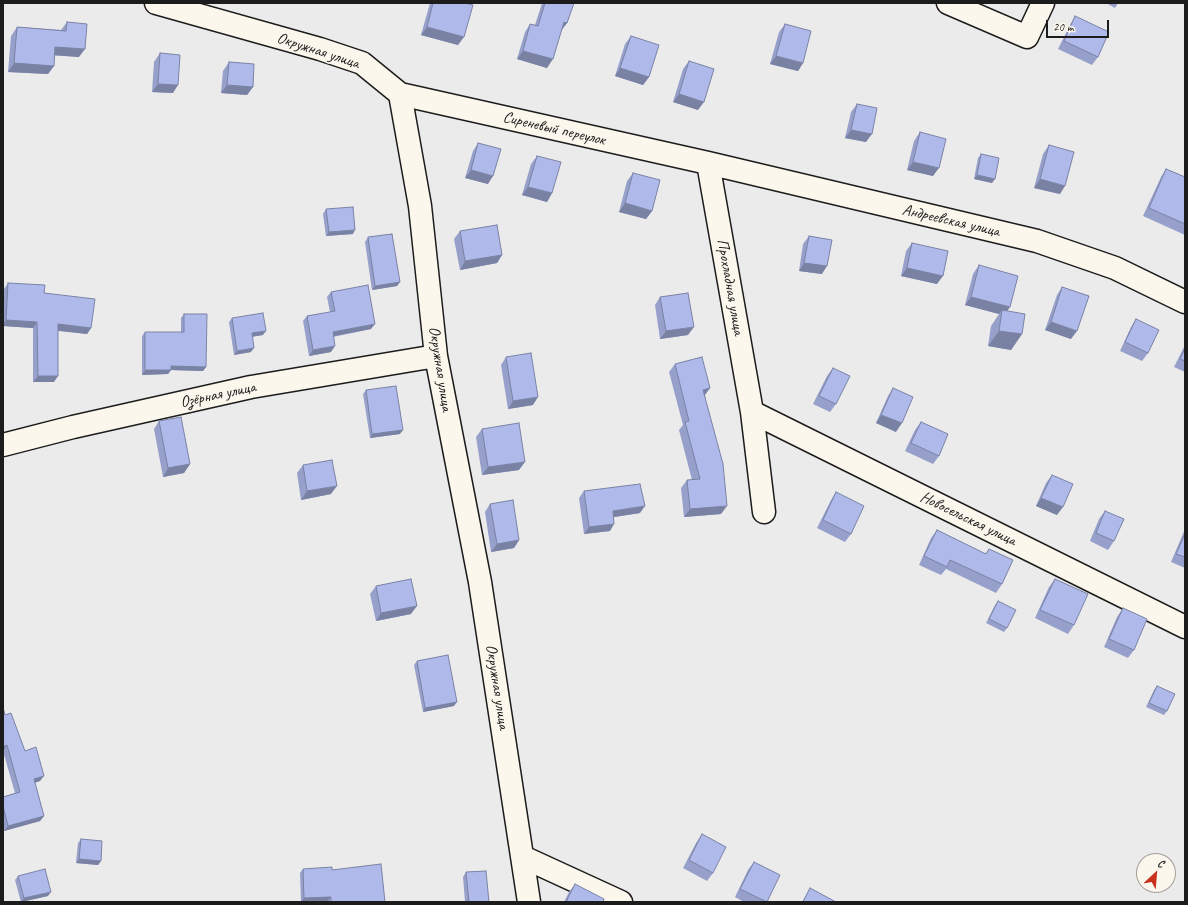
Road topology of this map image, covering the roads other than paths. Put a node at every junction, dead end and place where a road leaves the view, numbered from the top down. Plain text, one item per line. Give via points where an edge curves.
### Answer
1 (156, 3) edge
2 (948, 3) edge
3 (1043, 3) edge
4 (400, 94) junction
5 (708, 163) junction
6 (1185, 302) edge
7 (436, 356) junction
8 (752, 412) junction
9 (3, 445) edge
10 (764, 512) dead end
11 (1185, 627) edge
12 (523, 857) junction
13 (528, 902) edge
14 (621, 902) edge

1 - 4 street, Окружная улица via 362,63
2 - 3 street via 1027,37
4 - 5 street, Сиреневый переулок
4 - 7 street, Окружная улица via 420,206
5 - 6 street, Андреевская улица via 1037,241 1115,268
5 - 8 street, Прохладная улица
7 - 9 street, Озёрная улица via 251,387
7 - 12 street, Окружная улица via 480,582
8 - 10 street, Прохладная улица
8 - 11 street, Новосельская улица
12 - 13 street, Окружная улица
12 - 14 street

